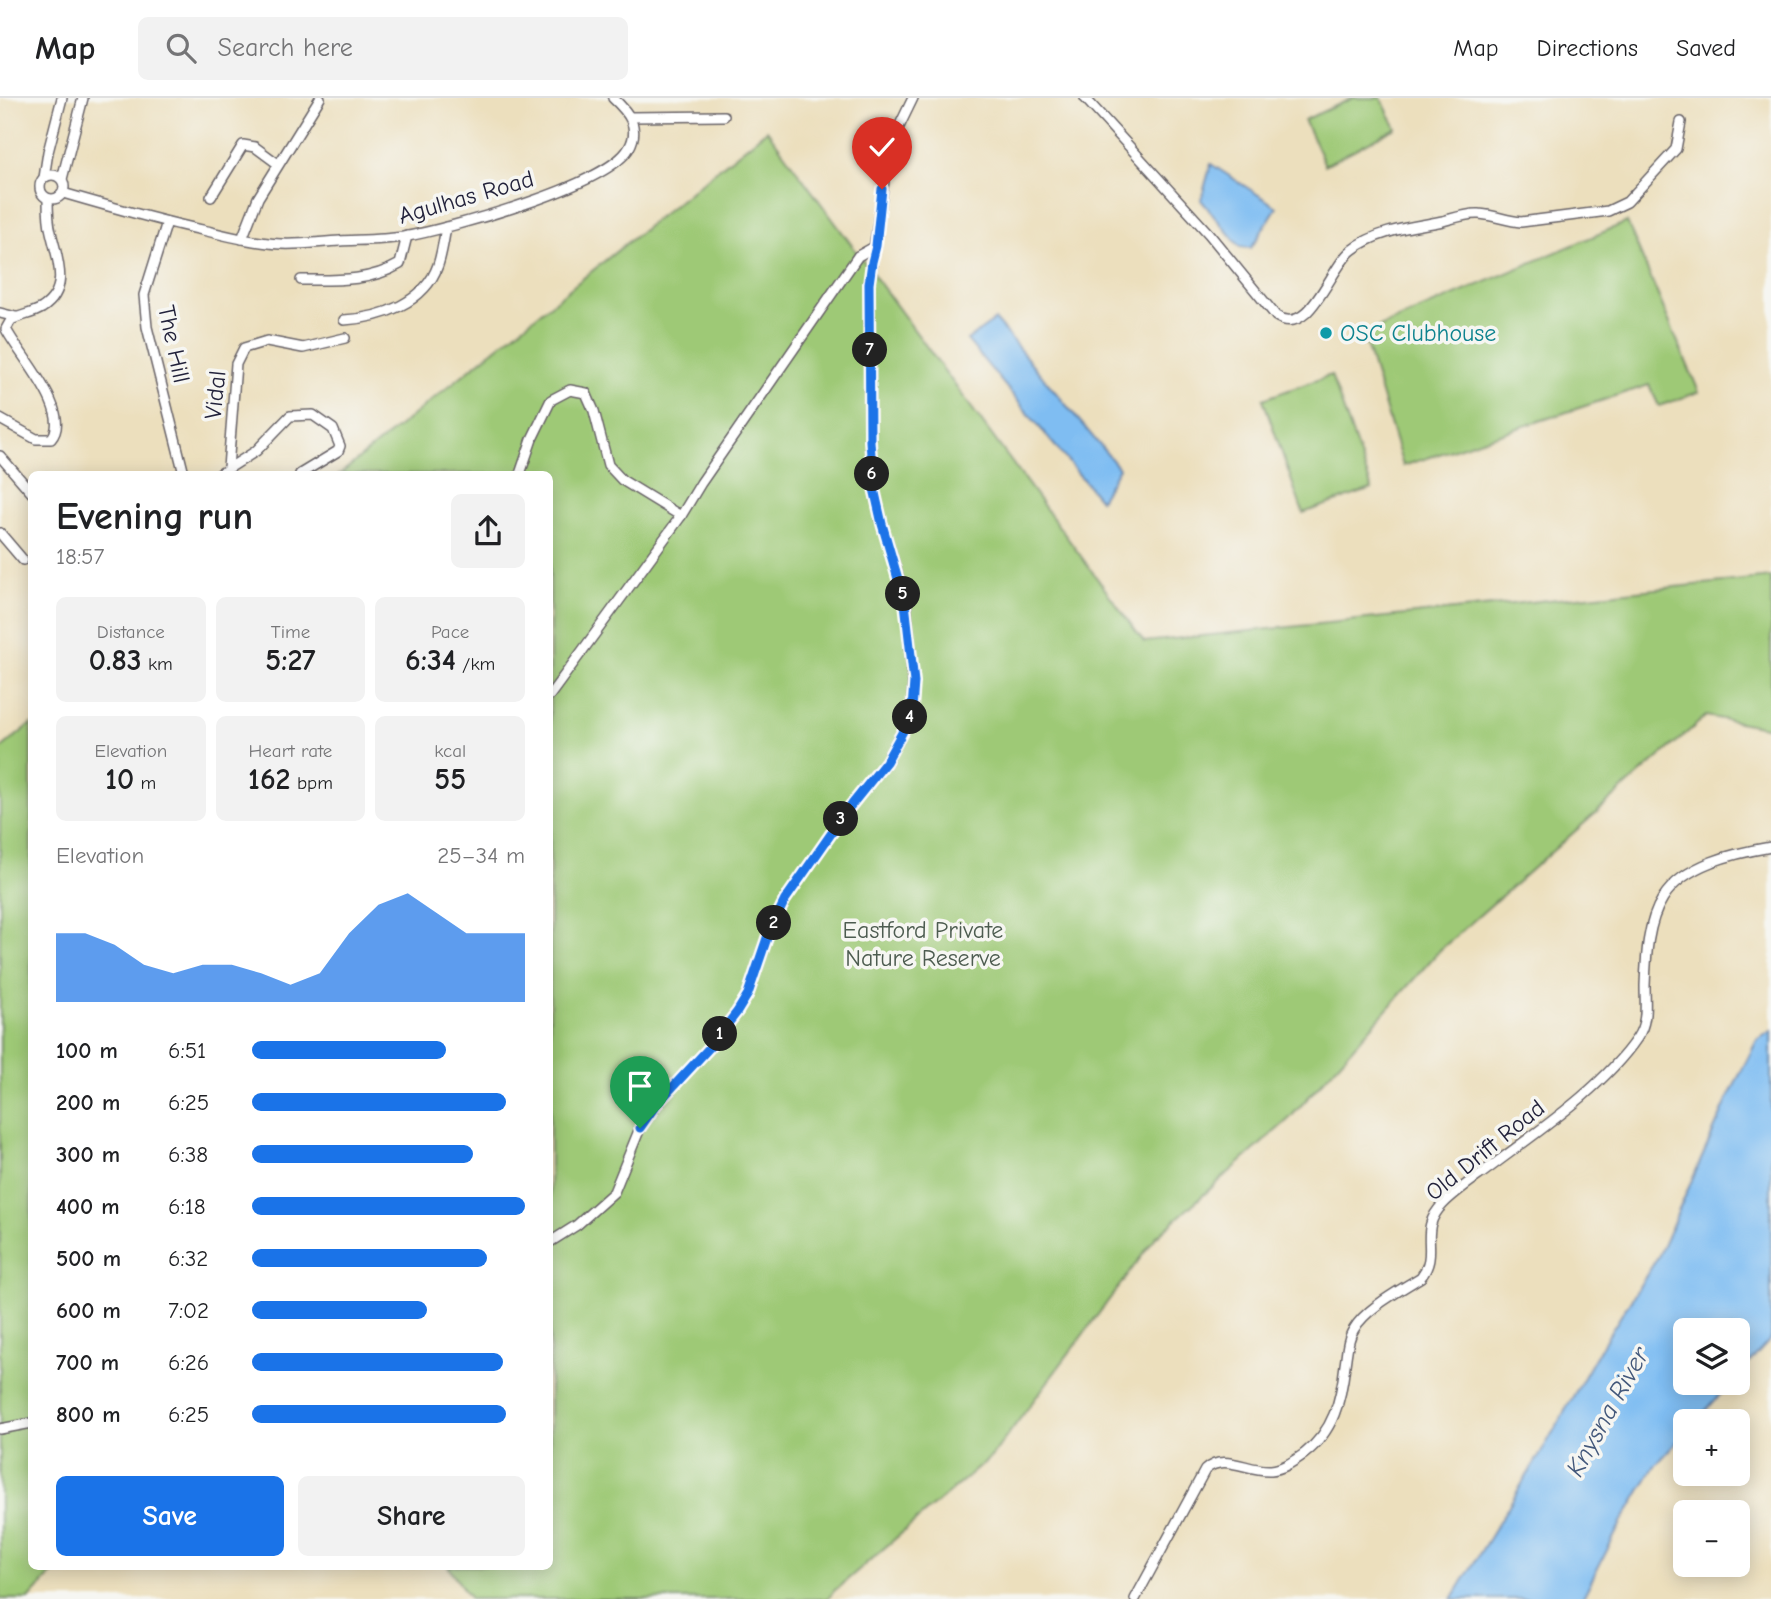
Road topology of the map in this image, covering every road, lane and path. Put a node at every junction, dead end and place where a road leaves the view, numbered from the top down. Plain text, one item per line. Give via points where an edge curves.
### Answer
1 (62, 98) edge
2 (83, 98) edge
3 (320, 98) edge
4 (613, 98) edge
5 (913, 98) edge
6 (1085, 98) edge
7 (724, 116) dead end
8 (631, 117) junction
9 (1681, 122) dead end
10 (278, 164) junction
11 (44, 178) junction
12 (62, 179) junction
13 (63, 193) junction
14 (211, 197) dead end
15 (48, 199) junction
16 (167, 222) junction
17 (446, 227) junction
18 (407, 236) junction
19 (242, 239) junction
20 (876, 246) junction
21 (301, 279) dead end
22 (0, 313) edge
23 (16, 317) junction
24 (344, 320) dead end
25 (345, 338) dead end
26 (0, 419) edge
27 (0, 456) edge
28 (183, 471) edge
29 (224, 471) edge
30 (305, 471) edge
31 (521, 471) edge
32 (28, 489) edge
33 (681, 516) junction
34 (0, 533) edge
35 (23, 560) dead end
36 (553, 691) edge
37 (1771, 847) edge
38 (553, 1240) edge
39 (28, 1424) edge
40 (0, 1429) edge
41 (1135, 1599) edge

1 - 11 street
2 - 12 street
3 - 10 street
4 - 8 street
5 - 20 street via 897,131 885,174
6 - 9 street via 1283,321 1310,312 1343,259 1383,234 1477,214 1521,222 1618,207 1676,149
7 - 8 street
8 - 17 street, Agulhas Road via 633,138 611,166 563,190
10 - 14 street via 255,147 243,145
10 - 19 street
11 - 12 street
11 - 15 street via 40,190
12 - 13 street
13 - 15 street via 55,200
13 - 16 street, Agulhas Road
15 - 23 street via 61,279 47,304
16 - 19 street, Agulhas Road
16 - 28 street, The Hill via 144,295 147,327
17 - 18 street, Agulhas Road
17 - 24 street via 439,263 424,289 369,318
18 - 19 street, Agulhas Road via 282,244
18 - 21 street via 400,264 386,272 346,281
20 - 33 street via 858,256
20 - 38 street via 869,284 870,441 873,484 905,603 914,682 909,720 886,762 785,900 737,1012 640,1128 614,1192
22 - 23 street
23 - 26 street via 6,329 34,370 59,421 51,439 37,439
25 - 29 street, Vidal via 303,348 267,341 244,348 236,364
27 - 32 street
29 - 30 street via 256,451 290,416 313,415 332,429 340,446
31 - 33 street via 551,400 570,390 586,393 608,465 622,481
33 - 36 street
34 - 35 street
37 - 41 street, Old Drift Road via 1727,857 1688,874 1663,898 1649,935 1645,1022 1638,1037 1610,1072 1434,1214 1428,1269 1363,1317 1353,1330 1337,1411 1319,1440 1279,1468 1227,1462 1210,1465
39 - 40 street

